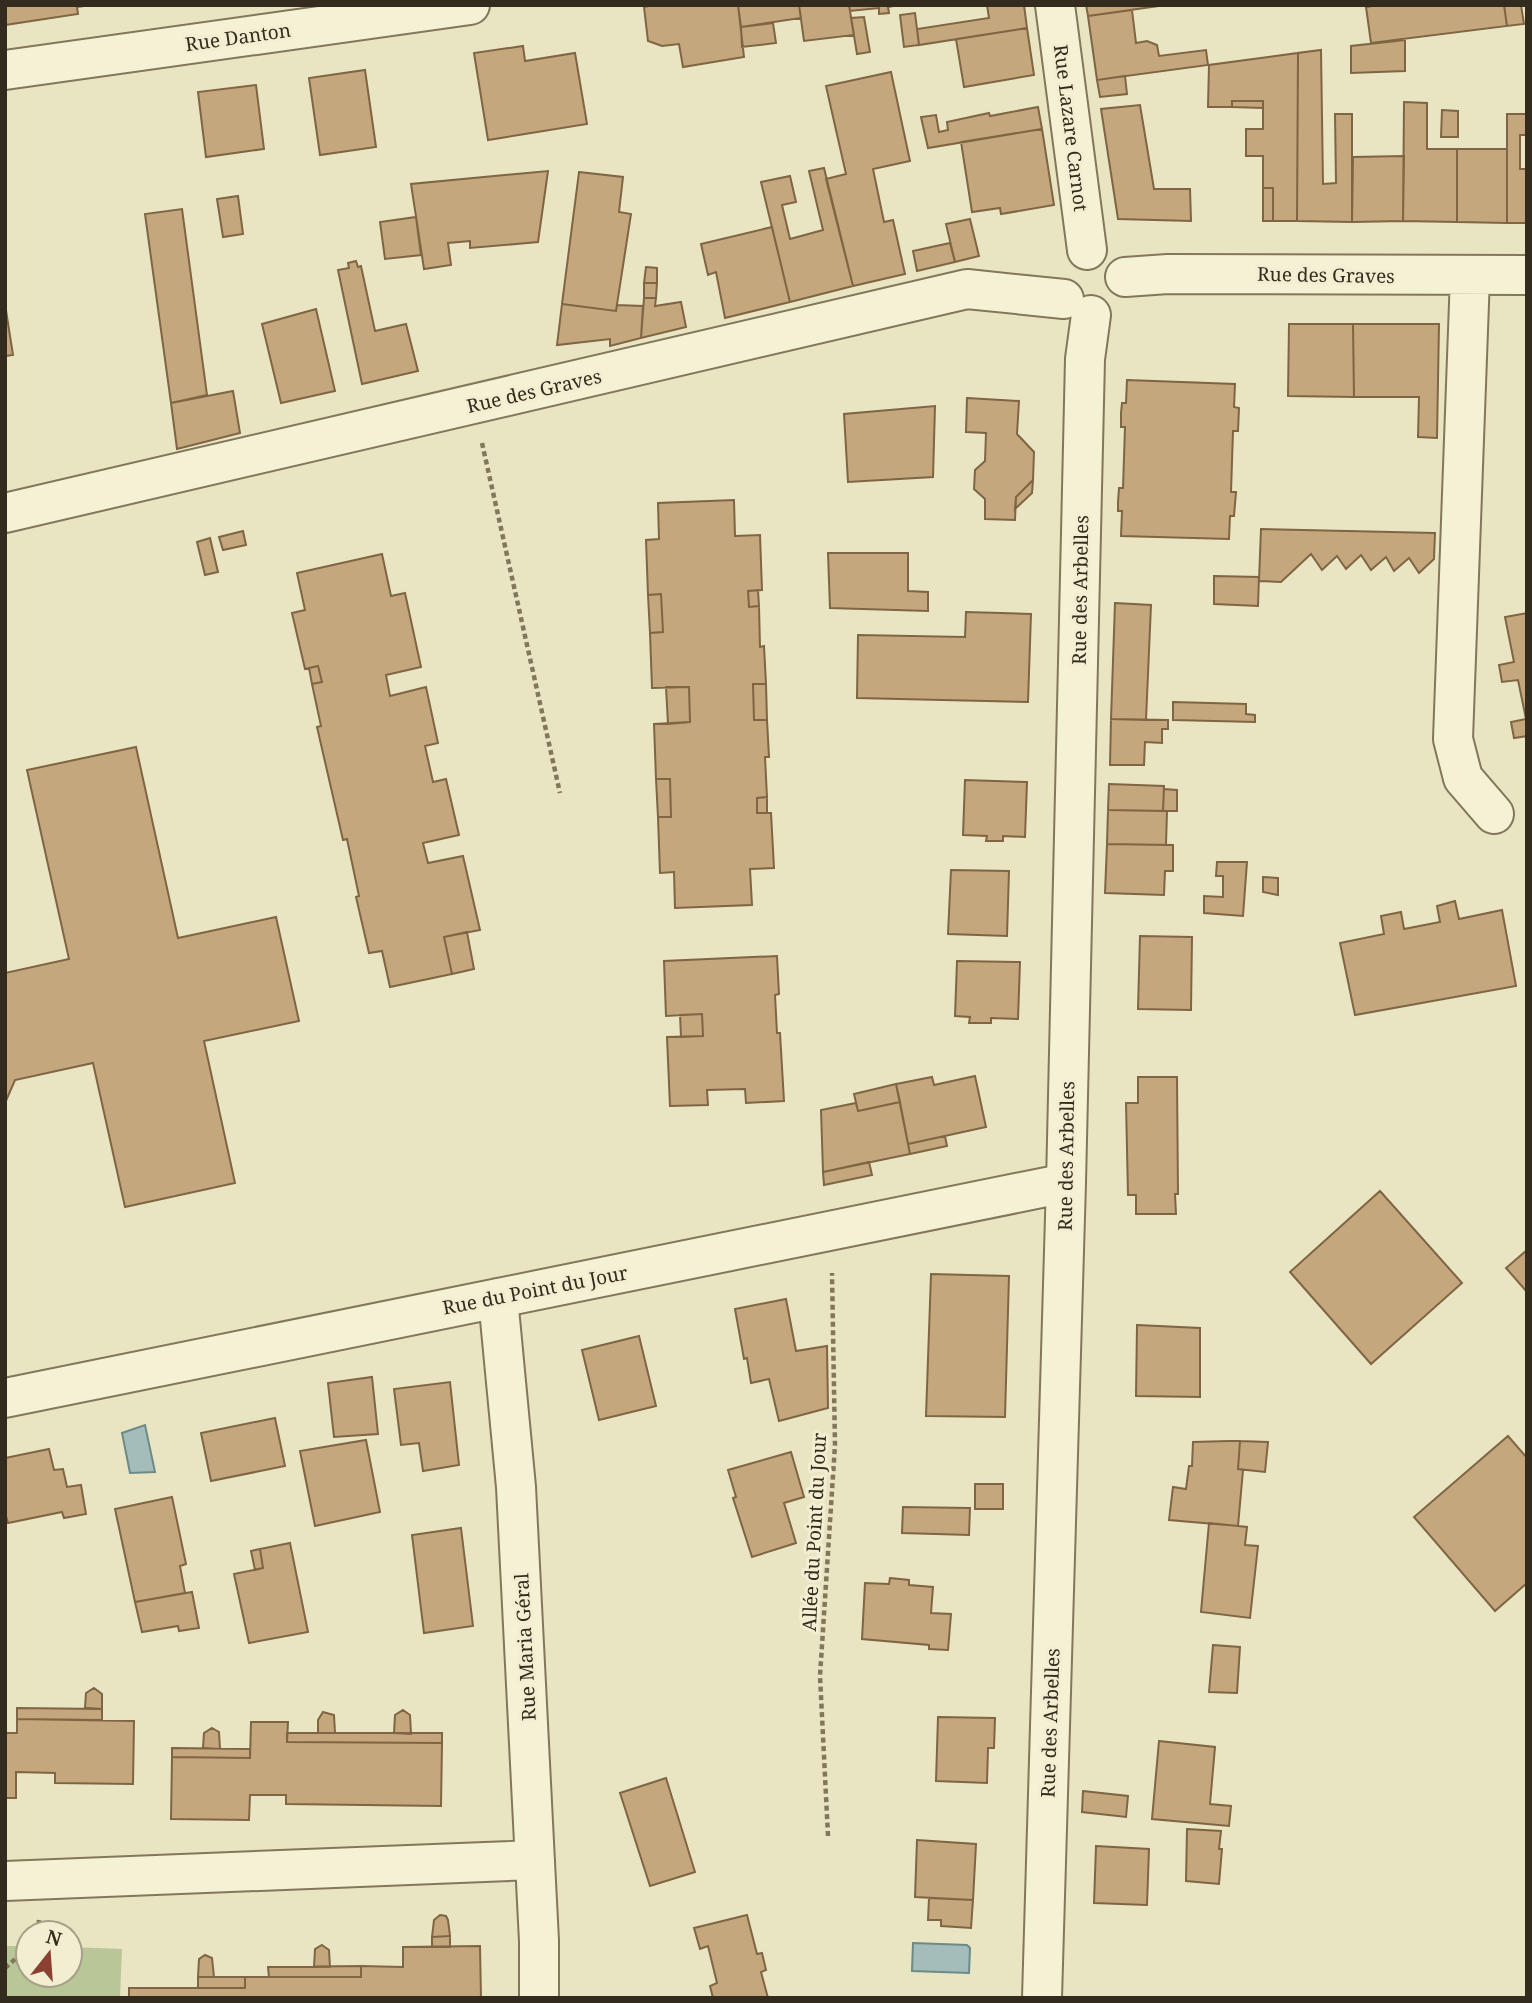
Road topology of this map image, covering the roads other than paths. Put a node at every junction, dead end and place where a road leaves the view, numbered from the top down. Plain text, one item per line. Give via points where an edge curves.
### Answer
1 (470, 5) edge
2 (1055, 5) edge
3 (256, 20) edge
4 (5, 70) edge
5 (1087, 250) junction
6 (1527, 275) edge
7 (1470, 276) junction
8 (1125, 277) junction
9 (1077, 307) junction
10 (5, 513) edge
11 (1494, 814) dead end
12 (1066, 1183) junction
13 (498, 1298) junction
14 (5, 1398) edge
15 (536, 1860) junction
16 (5, 1881) edge
17 (539, 1998) edge
18 (1042, 1998) edge

1 - 3 street, Rue Danton
2 - 5 street, Rue Lazare Carnot
3 - 4 street, Rue Danton
5 - 8 street via 1115,259
5 - 9 street via 1077,253 1063,268 1060,289
6 - 7 street, Rue des Graves
7 - 8 street, Rue des Graves
7 - 11 street via 1453,739 1463,778
8 - 9 street via 1117,305 1100,314
9 - 10 street, Rue des Graves via 967,289
9 - 12 street, Rue des Arbelles via 1085,359
12 - 13 street, Rue du Point du Jour
12 - 18 street, Rue des Arbelles
13 - 14 street, Rue du Point du Jour
13 - 15 street, Rue Maria Géral via 516,1487
15 - 16 street
15 - 17 street, Rue Maria Géral

